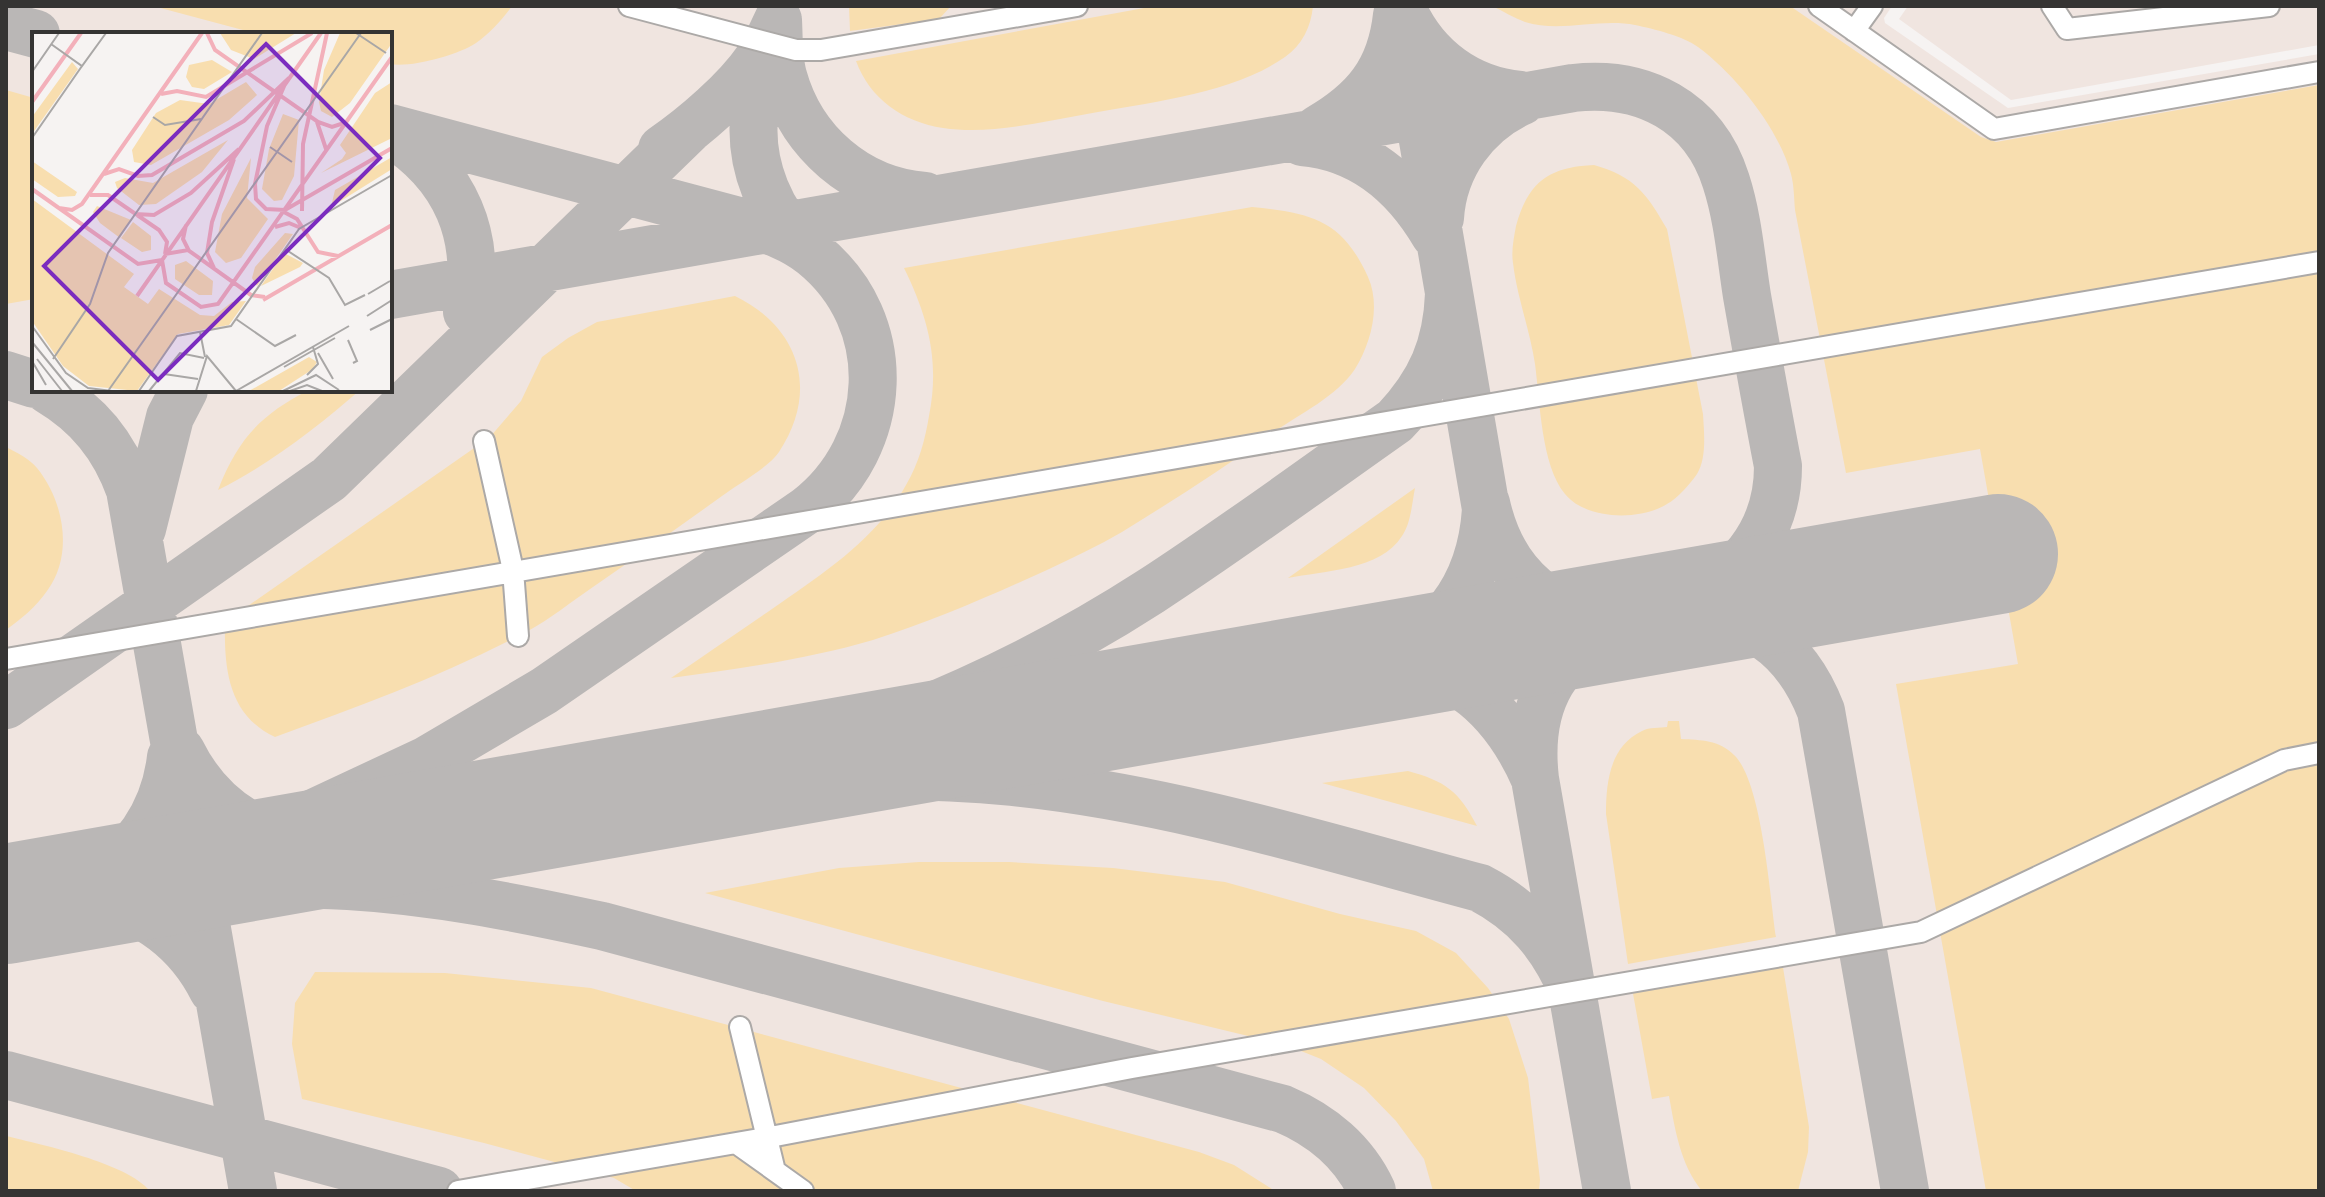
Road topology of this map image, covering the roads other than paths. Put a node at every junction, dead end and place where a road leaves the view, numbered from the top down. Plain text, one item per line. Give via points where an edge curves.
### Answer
1 (629, 6) edge
2 (1077, 6) edge
3 (1819, 6) edge
4 (1872, 6) edge
5 (2052, 6) edge
6 (2267, 6) edge
7 (975, 15) edge
8 (1854, 31) junction
9 (2319, 72) edge
10 (2319, 262) edge
11 (484, 441) dead end
12 (513, 570) junction
13 (518, 636) dead end
14 (6, 659) edge
15 (2319, 753) edge
16 (740, 1027) dead end
17 (765, 1138) junction
18 (736, 1143) junction
19 (775, 1171) junction
20 (458, 1191) edge
21 (803, 1191) edge

1 - 7 lane via 796,50 821,50
2 - 7 lane
3 - 8 lane
4 - 8 lane
5 - 6 lane via 2067,29
8 - 9 lane via 1994,129
10 - 12 lane
11 - 12 lane
12 - 13 lane
12 - 14 lane
15 - 17 lane via 2284,760 1921,932 1132,1068
16 - 17 lane
17 - 18 lane
17 - 19 lane
18 - 19 lane
18 - 20 lane
19 - 21 lane

